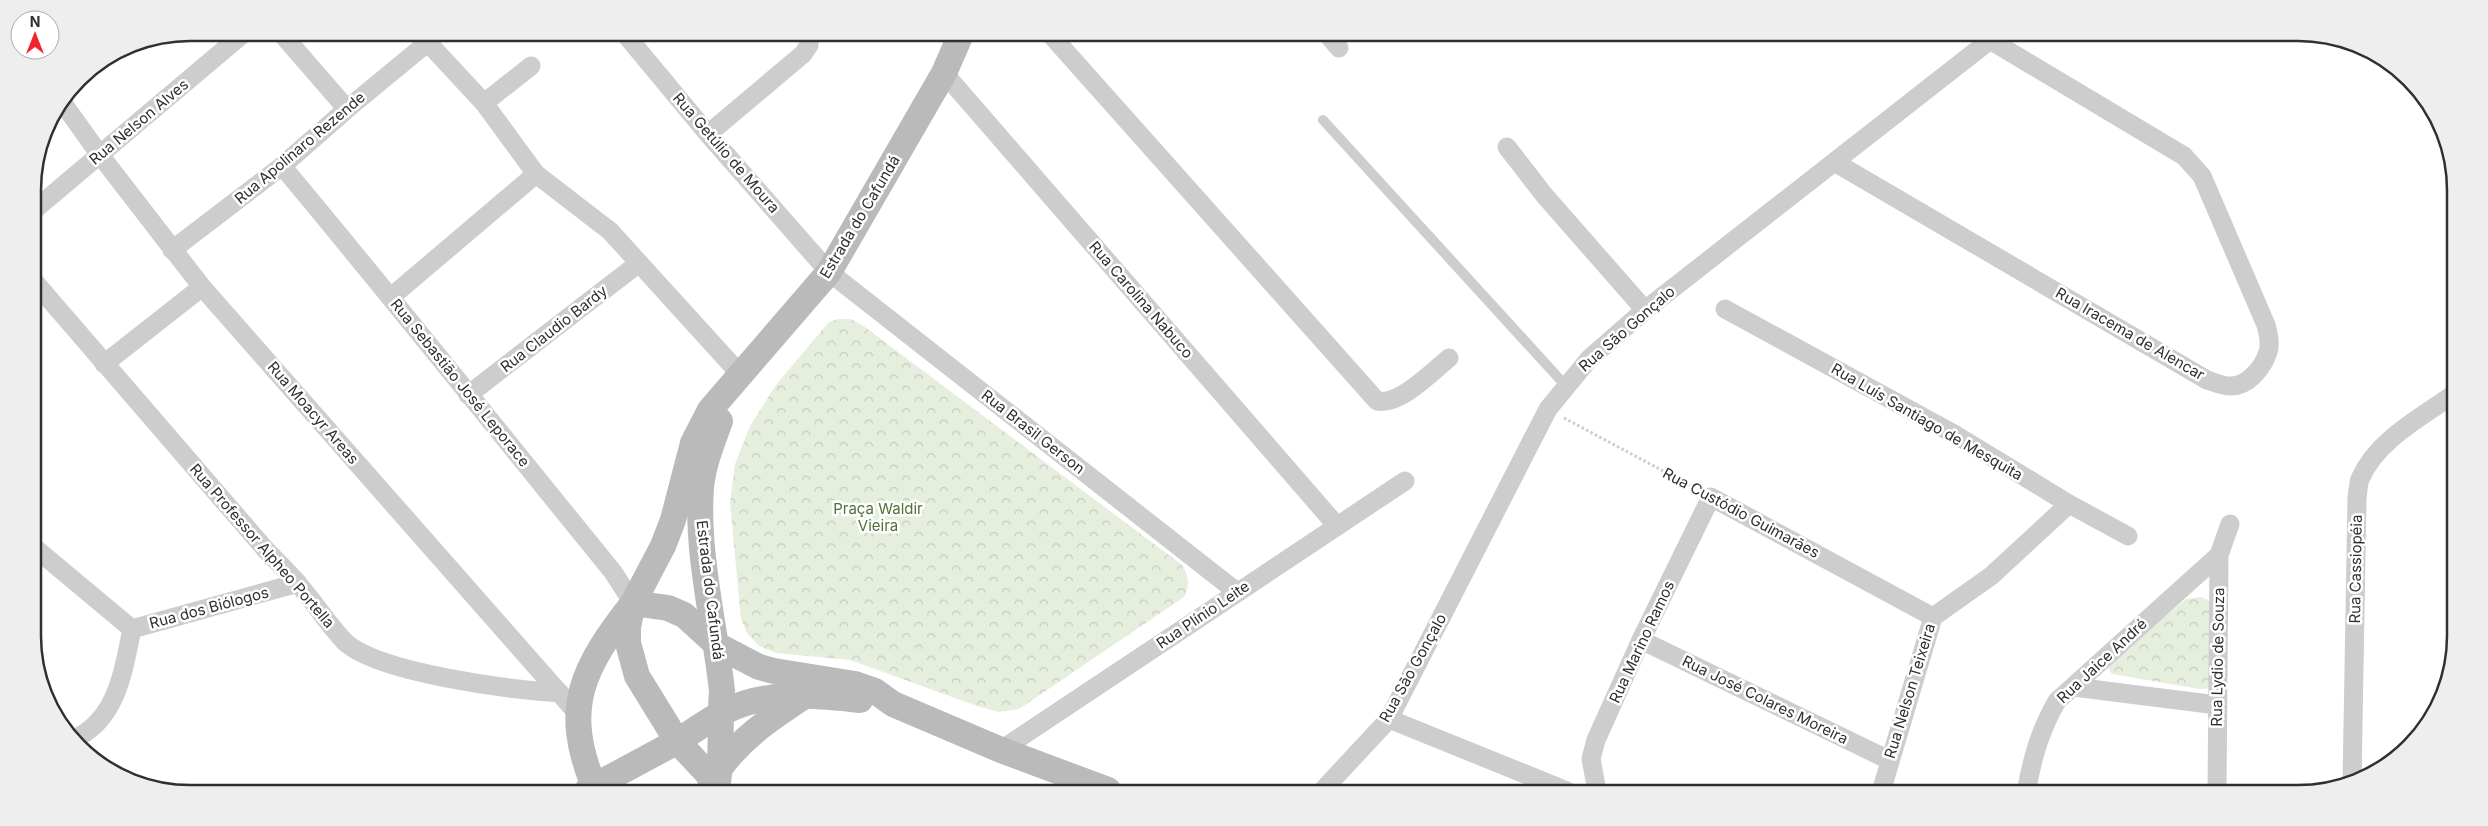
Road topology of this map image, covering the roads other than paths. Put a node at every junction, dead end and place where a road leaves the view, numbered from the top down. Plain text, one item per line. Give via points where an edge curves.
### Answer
1 (235, 41) edge
2 (288, 41) edge
3 (420, 41) edge
4 (426, 41) edge
5 (631, 41) edge
6 (808, 41) edge
7 (954, 41) edge
8 (1057, 41) edge
9 (1989, 41) edge
10 (1995, 41) edge
11 (531, 66) dead end
12 (944, 73) junction
13 (484, 103) junction
14 (66, 108) edge
15 (347, 109) junction
16 (1323, 120) dead end
17 (708, 134) junction
18 (1507, 147) dead end
19 (100, 155) junction
20 (1836, 163) junction
21 (282, 166) junction
22 (536, 174) junction
23 (42, 204) edge
24 (172, 250) junction
25 (639, 263) junction
26 (829, 272) junction
27 (202, 287) junction
28 (42, 290) edge
29 (391, 297) junction
30 (1725, 309) dead end
31 (1645, 310) junction
32 (1449, 358) dead end
33 (104, 364) junction
34 (737, 378) junction
35 (1566, 386) junction
36 (468, 395) junction
37 (2447, 399) edge
38 (1405, 482) dead end
39 (1711, 497) joint
40 (2069, 504) junction
41 (2230, 524) dead end
42 (1337, 526) junction
43 (2128, 536) dead end
44 (41, 553) edge
45 (2219, 555) junction
46 (298, 583) junction
47 (1237, 592) junction
48 (633, 603) junction
49 (1933, 617) junction
50 (132, 629) junction
51 (1641, 640) junction
52 (717, 645) junction
53 (2074, 687) junction
54 (560, 693) junction
55 (805, 697) junction
56 (893, 704) junction
57 (2217, 705) junction
58 (720, 712) junction
59 (577, 713) junction
60 (1389, 719) junction
61 (80, 736) edge
62 (677, 741) junction
63 (1001, 750) junction
64 (1889, 760) junction
65 (2352, 774) edge
66 (717, 782) edge
67 (1328, 784) edge
68 (1551, 784) edge
69 (1596, 784) edge
70 (1883, 784) edge
71 (2027, 784) edge
72 (2217, 784) edge
73 (590, 785) edge
74 (597, 785) edge
75 (1093, 785) edge

1 - 19 street, Rua Nelson Alves
2 - 15 street
3 - 15 street, Rua Apolinaro Rezende
4 - 13 street
5 - 17 street, Rua Getúlio de Moura
6 - 17 street via 803,54
7 - 12 street, Estrada do Cafundá
8 - 32 street via 1377,401 1396,399
9 - 20 street, Rua São Gonçalo
10 - 20 street, Rua Iracema de Alencar via 2184,156 2202,176 2269,338 2268,352 2244,384 2229,386 2207,380
11 - 13 street
12 - 26 street, Estrada do Cafundá
12 - 42 street, Rua Carolina Nabuco
13 - 22 street
14 - 19 street, Rua Moacyr Areas
15 - 21 street, Rua Apolinaro Rezende
16 - 35 lane
17 - 26 street, Rua Getúlio de Moura
18 - 31 street via 1545,196
19 - 23 street, Rua Nelson Alves
19 - 24 street, Rua Moacyr Areas
20 - 31 street, Rua São Gonçalo
21 - 24 street, Rua Apolinaro Rezende
21 - 29 street, Rua Sebastião José Leporace
22 - 25 street via 610,231
22 - 29 street
24 - 27 street, Rua Moacyr Areas
25 - 34 street
25 - 36 street, Rua Claudio Bardy
26 - 34 street, Estrada do Cafundá
26 - 47 street, Rua Brasil Gerson
27 - 33 street
27 - 54 street, Rua Moacyr Areas
28 - 33 street, Rua Professor Alpheo Portella
29 - 36 street, Rua Sebastião José Leporace
30 - 40 street, Rua Luís Santiago de Mesquita via 1954,434
31 - 35 street, Rua São Gonçalo via 1589,359
33 - 46 street, Rua Professor Alpheo Portella
34 - 48 street, Estrada do Cafundá via 710,410 693,443 673,520
34 - 52 street, Estrada do Cafundá via 710,449 701,486 702,544
35 - 60 street, Rua São Gonçalo via 1548,409
36 - 48 street, Rua Sebastião José Leporace via 613,572
37 - 65 street, Rua Cassiopéia via 2389,441 2367,466 2360,480 2357,498
38 - 42 street, Rua Plínio Leite
39 - 49 street, Rua Custódio Guimarães
39 - 51 street, Rua Marino Ramos
40 - 43 street, Rua Luís Santiago de Mesquita
40 - 49 street, Rua Nelson Teixeira via 1991,576
41 - 45 street, Rua Lydio de Souza
42 - 47 street, Rua Plínio Leite
44 - 50 street
45 - 53 street, Rua Jaice André
45 - 57 street, Rua Lydio de Souza
46 - 50 street, Rua dos Biólogos
46 - 54 street, Rua Professor Alpheo Portella via 345,642 368,656 420,672 517,690
47 - 63 street, Rua Plínio Leite
48 - 52 street via 668,608 684,615
48 - 59 street via 593,660 582,686
48 - 62 street, Estrada do Cafundá via 628,627 630,657 637,676
49 - 64 street, Rua Nelson Teixeira
50 - 61 street, Rua dos Biólogos via 122,678 110,705 95,726
51 - 64 street, Rua José Colares Moreira
51 - 69 street, Rua Marino Ramos via 1596,740 1591,759
52 - 56 street via 774,671 855,684 874,691
52 - 58 street, Estrada do Cafundá via 722,691
53 - 57 street
53 - 71 street, Rua Jaice André via 2057,701 2045,722 2033,754
54 - 59 street, Rua Moacyr Areas
55 - 56 street
55 - 58 street via 756,700
55 - 66 street via 746,738
56 - 63 street
57 - 72 street, Rua Lydio de Souza
58 - 62 street
58 - 66 street, Estrada do Cafundá
59 - 73 street
60 - 67 street, Rua São Gonçalo
60 - 68 street
62 - 66 street, Estrada do Cafundá
62 - 74 street
63 - 75 street
64 - 70 street, Rua Nelson Teixeira

